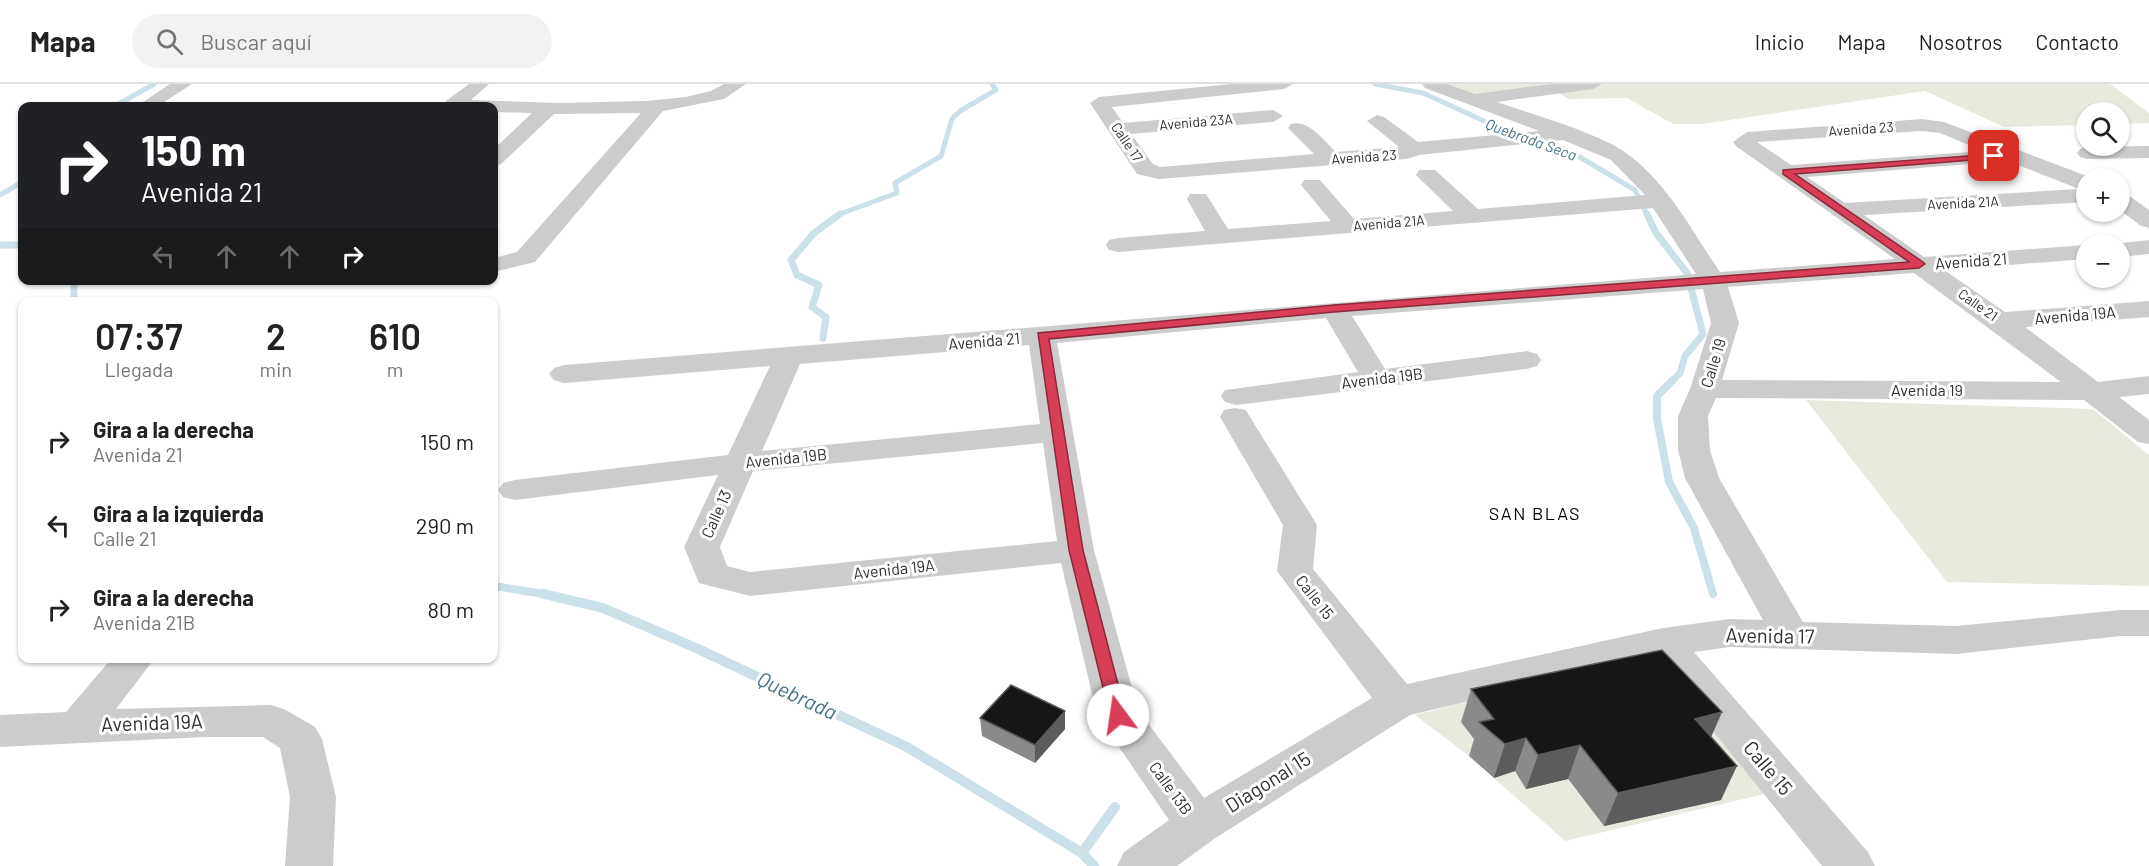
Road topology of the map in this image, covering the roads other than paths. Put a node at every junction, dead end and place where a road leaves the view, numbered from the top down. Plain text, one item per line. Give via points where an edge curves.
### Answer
1 (183, 84) edge
2 (480, 84) edge
3 (737, 84) edge
4 (1284, 84) edge
5 (1431, 84) edge
6 (1593, 84) edge
7 (1242, 88) junction
8 (1470, 100) junction
9 (153, 102) edge
10 (457, 102) edge
11 (498, 106) edge
12 (551, 106) junction
13 (656, 107) junction
14 (1377, 121) dead end
15 (1298, 128) dead end
16 (1119, 129) junction
17 (1568, 134) junction
18 (1219, 142) dead end
19 (1743, 142) joint
20 (1414, 149) junction
21 (2130, 154) edge
22 (2145, 154) edge
23 (2016, 155) junction
24 (498, 156) edge
25 (1331, 159) junction
26 (1241, 166) junction
27 (1786, 172) junction
28 (1159, 173) joint
29 (1427, 175) dead end
30 (2076, 180) edge
31 (1312, 185) dead end
32 (2076, 196) edge
33 (1198, 199) dead end
34 (1659, 201) junction
35 (2130, 207) edge
36 (1840, 210) junction
37 (1473, 216) junction
38 (2149, 220) edge
39 (1349, 227) junction
40 (1221, 237) junction
41 (1118, 245) dead end
42 (2149, 247) edge
43 (2130, 249) edge
44 (2076, 253) edge
45 (498, 264) edge
46 (1919, 264) junction
47 (1713, 280) junction
48 (1334, 309) junction
49 (2149, 309) edge
50 (2000, 321) junction
51 (1042, 336) junction
52 (789, 357) junction
53 (1527, 360) dead end
54 (564, 374) dead end
55 (1377, 379) junction
56 (2149, 385) edge
57 (1705, 389) junction
58 (2094, 391) junction
59 (1235, 406) joint
60 (1058, 432) junction
61 (2149, 435) edge
62 (740, 463) junction
63 (515, 490) dead end
64 (1076, 550) junction
65 (712, 574) joint
66 (2149, 623) edge
67 (1791, 635) junction
68 (1663, 642) junction
69 (131, 663) edge
70 (1398, 702) junction
71 (78, 726) junction
72 (0, 731) edge
73 (1198, 825) junction
74 (309, 866) edge
75 (1141, 866) edge
76 (1851, 866) edge

1 - 9 street
2 - 10 street
3 - 13 street via 731,90 700,100
4 - 7 street
5 - 8 street, Calle 19
6 - 8 street
7 - 16 street, Calle 17 via 1099,103
7 - 16 street, Avenida 23A via 1273,116
8 - 17 street, Calle 19
11 - 12 street
12 - 13 street
12 - 24 street
13 - 45 street via 525,257
14 - 20 street
15 - 25 street
16 - 28 street, Calle 17 via 1145,169
17 - 20 street, Avenida 23
17 - 34 street, Calle 19 via 1618,156 1648,183
18 - 26 street
19 - 23 street, Avenida 23 via 1754,136 1922,125 1944,128
19 - 27 street, Calle 21
20 - 25 street, Avenida 23 via 1407,153
21 - 22 street
23 - 27 street
23 - 30 street, Avenida 23
25 - 26 street, Avenida 23
26 - 28 street, Avenida 23
27 - 36 street, Calle 21
29 - 37 street
31 - 39 street
32 - 36 street, Avenida 21A
33 - 40 street
34 - 37 street, Avenida 21A
34 - 47 street, Calle 19
35 - 38 street
36 - 46 street, Calle 21
37 - 39 street, Avenida 21A
39 - 40 street, Avenida 21A
40 - 41 street, Avenida 21A
42 - 43 street
44 - 46 street, Avenida 21
46 - 47 street, Avenida 21
46 - 50 street, Calle 21
47 - 48 street, Avenida 21
47 - 57 street, Calle 19 via 1725,323
48 - 51 street, Avenida 21
48 - 55 street
49 - 50 street, Avenida 19A
50 - 58 street, Calle 21
51 - 52 street, Avenida 21
51 - 60 street, Calle 13B
52 - 54 street, Avenida 21
52 - 62 street, Calle 13
53 - 55 street, Avenida 19B
55 - 59 street, Avenida 19B
56 - 58 street, Avenida 19
57 - 58 street, Avenida 19
57 - 67 street, Calle 19 via 1693,416 1694,450 1702,477
58 - 61 street, Calle 21
59 - 70 street, Calle 15 via 1300,525 1295,571
60 - 62 street, Avenida 19B
60 - 64 street, Calle 13B
62 - 63 street, Avenida 19B
62 - 65 street, Calle 13 via 702,547
64 - 65 street, Avenida 19A via 750,584
64 - 73 street, Calle 13B via 1118,715
66 - 67 street, Avenida 17 via 1956,640
67 - 68 street, Avenida 17 via 1730,633
68 - 70 street, Avenida 17
68 - 76 street, Calle 15
69 - 71 street
70 - 73 street, Diagonal 15
71 - 72 street, Avenida 19A
71 - 74 street, Avenida 19A via 271,721 300,740 313,798
73 - 75 street, Diagonal 15

